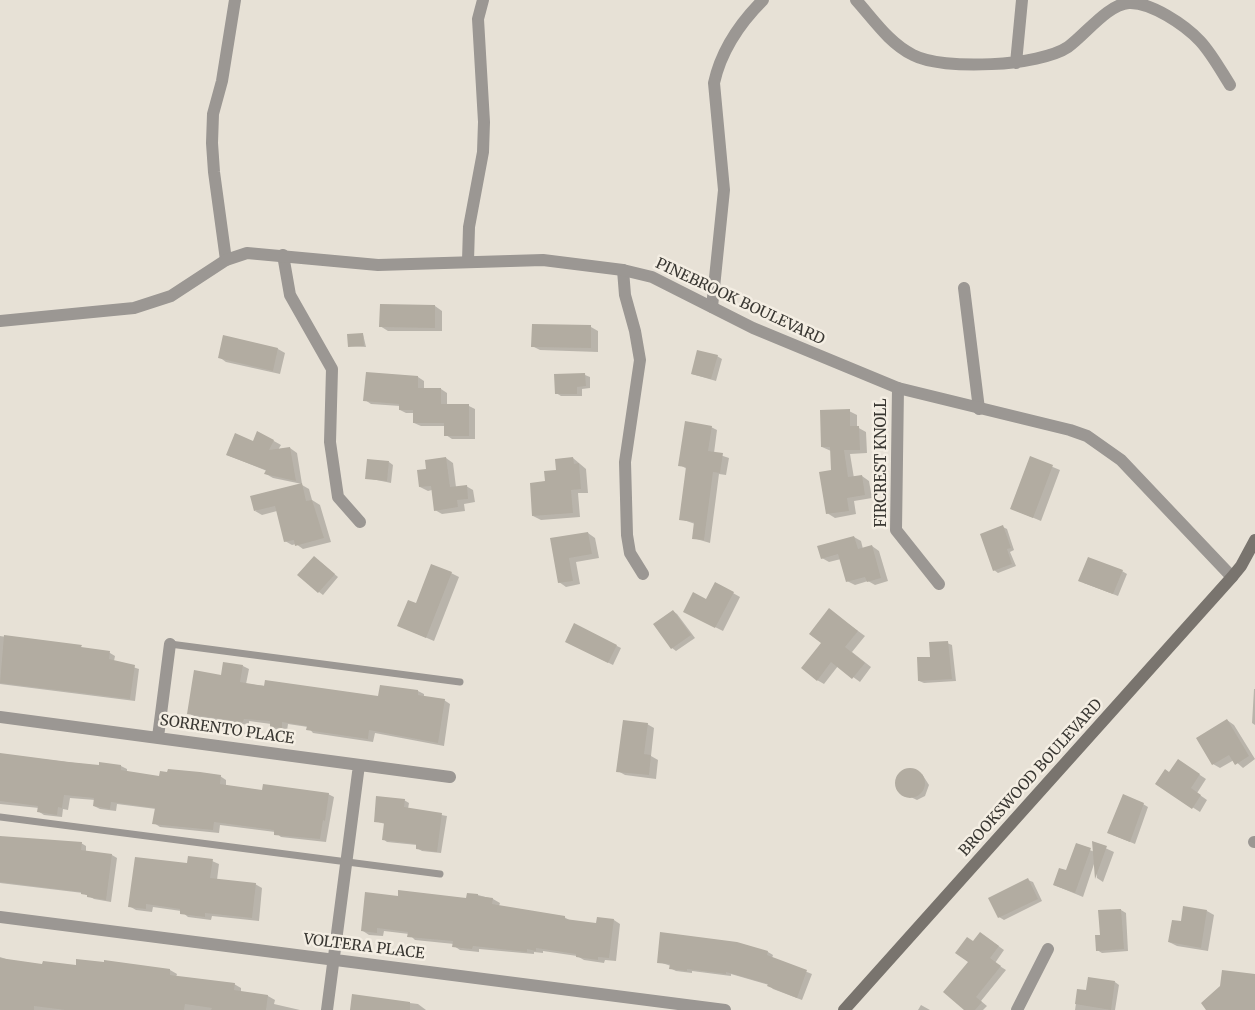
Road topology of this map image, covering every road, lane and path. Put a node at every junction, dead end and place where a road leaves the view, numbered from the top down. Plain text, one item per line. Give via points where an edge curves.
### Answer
1 (235, 0) edge
2 (483, 0) edge
3 (763, 0) edge
4 (856, 0) edge
5 (1022, 0) edge
6 (1016, 62) junction
7 (1230, 85) dead end
8 (283, 255) junction
9 (226, 260) junction
10 (468, 261) junction
11 (623, 270) junction
12 (964, 288) dead end
13 (712, 307) junction
14 (0, 321) edge
15 (898, 388) junction
16 (980, 409) junction
17 (360, 522) dead end
18 (1255, 540) edge
19 (1255, 557) edge
20 (1241, 566) junction
21 (643, 574) dead end
22 (1232, 577) junction
23 (939, 584) dead end
24 (170, 644) joint
25 (460, 682) dead end
26 (0, 717) edge
27 (158, 737) junction
28 (359, 765) junction
29 (450, 777) dead end
30 (0, 817) edge
31 (347, 862) junction
32 (440, 874) dead end
33 (0, 917) edge
34 (1048, 949) dead end
35 (334, 960) junction
36 (327, 1010) edge
37 (725, 1010) edge
38 (844, 1010) edge
39 (1017, 1010) edge

1 - 9 street via 212,133
2 - 10 street via 478,18 484,137 469,227
3 - 13 street via 727,48 714,83 724,190
4 - 6 street via 893,43 914,56 946,64
5 - 6 street
6 - 7 street via 1043,58 1067,47 1111,10 1126,3 1143,4 1165,14 1200,41
8 - 9 street, PINEBROOK BOULEVARD via 247,253
8 - 10 street, PINEBROOK BOULEVARD via 378,265
8 - 17 street via 290,295 332,369 330,442 338,497
9 - 14 street, PINEBROOK BOULEVARD via 171,296 134,308
10 - 11 street, PINEBROOK BOULEVARD via 543,260
11 - 13 street, PINEBROOK BOULEVARD via 652,278
11 - 21 street via 625,295 640,360 625,462 627,535 630,553
12 - 16 street
13 - 15 street, PINEBROOK BOULEVARD via 801,349
15 - 16 street, PINEBROOK BOULEVARD
15 - 23 street, FIRCREST KNOLL via 896,530
16 - 22 street, PINEBROOK BOULEVARD via 1070,430 1103,446 1136,475
18 - 20 main road, BROOKSWOOD BOULEVARD
19 - 20 main road, BROOKSWOOD BOULEVARD
20 - 22 main road, BROOKSWOOD BOULEVARD
22 - 38 main road, BROOKSWOOD BOULEVARD
24 - 25 lane
24 - 27 street
26 - 27 street, SORRENTO PLACE
27 - 28 street, SORRENTO PLACE
28 - 29 street, SORRENTO PLACE
28 - 31 street
30 - 31 lane
31 - 32 lane
31 - 35 street
33 - 35 street, VOLTERA PLACE
34 - 39 street
35 - 36 street
35 - 37 street, VOLTERA PLACE

